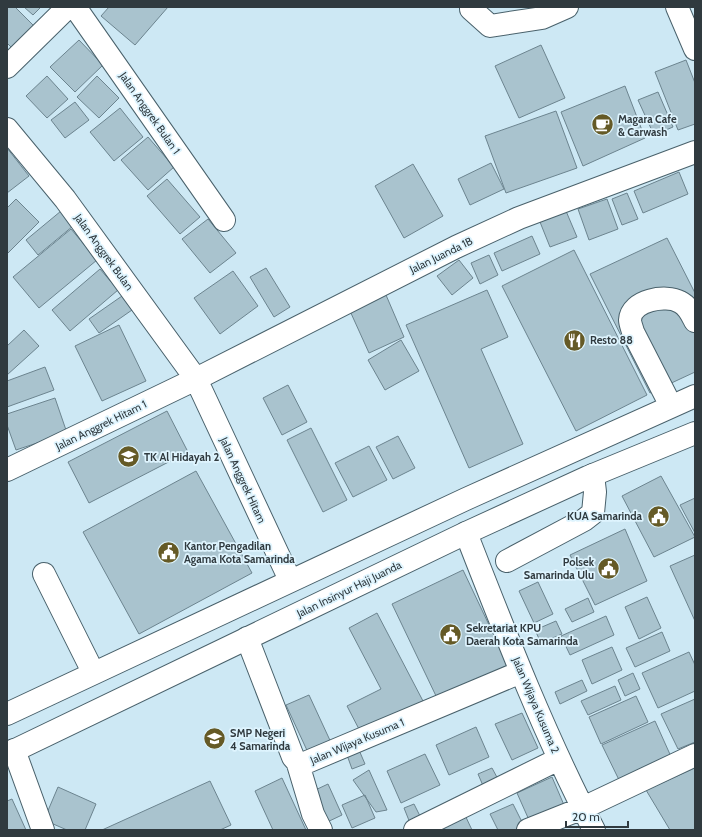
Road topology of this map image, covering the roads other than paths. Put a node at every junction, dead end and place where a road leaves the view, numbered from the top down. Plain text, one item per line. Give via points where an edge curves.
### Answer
1 (68, 7) edge
2 (75, 7) edge
3 (471, 7) edge
4 (567, 7) edge
5 (677, 7) edge
6 (695, 49) edge
7 (7, 67) edge
8 (7, 129) edge
9 (695, 152) edge
10 (224, 220) dead end
11 (695, 321) edge
12 (196, 379) junction
13 (695, 396) edge
14 (671, 406) junction
15 (695, 433) edge
16 (580, 446) junction
17 (7, 470) edge
18 (593, 475) junction
19 (466, 533) junction
20 (507, 561) dead end
21 (44, 574) dead end
22 (290, 580) junction
23 (247, 638) junction
24 (93, 672) junction
25 (521, 672) junction
26 (7, 714) edge
27 (11, 752) edge
28 (695, 755) edge
29 (559, 759) junction
30 (298, 764) junction
31 (583, 808) junction
32 (43, 830) edge
33 (320, 830) edge
34 (415, 830) edge
35 (528, 830) edge
36 (594, 830) edge

1 - 7 main road
2 - 10 main road, Jalan Anggrek Bulan 1
3 - 4 main road via 490,26 542,18
5 - 6 main road
8 - 12 main road, Jalan Anggrek Bulan via 65,199
9 - 12 main road, Jalan Juanda 1B via 519,218 456,247
11 - 14 main road via 686,306 670,298 648,301 633,312 630,319 633,332
12 - 17 main road, Jalan Anggrek Hitam 1
12 - 22 main road, Jalan Anggrek Hitam
13 - 14 main road
14 - 16 main road
15 - 18 main road, Jalan Insinyur Haji Juanda
16 - 18 main road
16 - 22 main road
18 - 19 main road, Jalan Insinyur Haji Juanda
18 - 20 main road via 595,492 592,513 584,520
19 - 23 main road, Jalan Insinyur Haji Juanda
19 - 25 main road, Jalan Wijaya Kusuma 2
21 - 24 main road
22 - 24 main road
23 - 27 main road, Jalan Insinyur Haji Juanda
23 - 30 main road, Jalan Wijaya Kusuma 1 via 293,757
24 - 26 main road
25 - 29 main road, Jalan Wijaya Kusuma 2
25 - 30 main road, Jalan Wijaya Kusuma 1 via 302,765
27 - 32 main road
28 - 31 main road
29 - 31 main road, Jalan Wijaya Kusuma 2
29 - 34 main road
30 - 33 main road
31 - 35 main road
31 - 36 main road, Jalan Wijaya Kusuma 2

